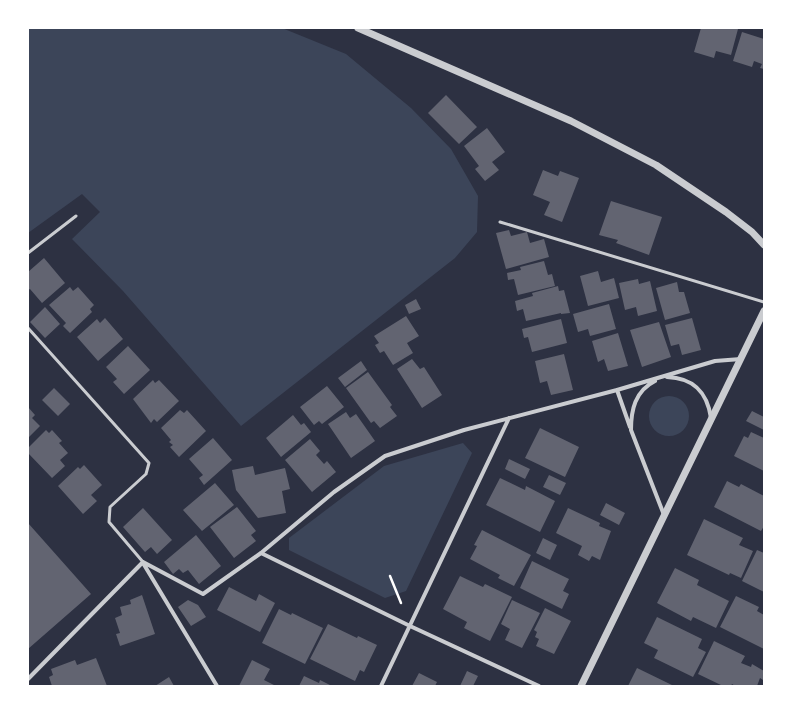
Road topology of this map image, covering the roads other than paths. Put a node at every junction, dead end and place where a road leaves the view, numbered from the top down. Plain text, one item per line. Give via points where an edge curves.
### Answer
1 (358, 28) edge
2 (76, 216) dead end
3 (500, 222) dead end
4 (764, 245) edge
5 (28, 253) edge
6 (764, 302) edge
7 (764, 311) edge
8 (28, 328) edge
9 (741, 359) junction
10 (662, 377) junction
11 (617, 390) junction
12 (509, 418) junction
13 (711, 422) junction
14 (632, 430) junction
15 (664, 516) junction
16 (261, 553) junction
17 (143, 562) junction
18 (410, 626) junction
19 (28, 679) edge
20 (216, 686) edge
21 (381, 686) edge
22 (539, 686) edge
23 (581, 686) edge

1 - 4 street via 571,121 656,165 726,212
2 - 5 lane
3 - 6 lane
7 - 9 street
8 - 17 lane via 149,463 146,474 110,507 108,522
9 - 10 street via 715,361
9 - 13 street
10 - 11 street
10 - 13 street via 679,378 693,383 709,406
10 - 14 street via 651,383 638,396 632,410
11 - 12 street
11 - 14 street
12 - 16 street via 385,456 334,492
12 - 18 street
13 - 15 street
14 - 15 street
15 - 23 street
16 - 17 street via 203,594
16 - 18 street
17 - 19 street
17 - 20 street
18 - 21 street
18 - 22 street

